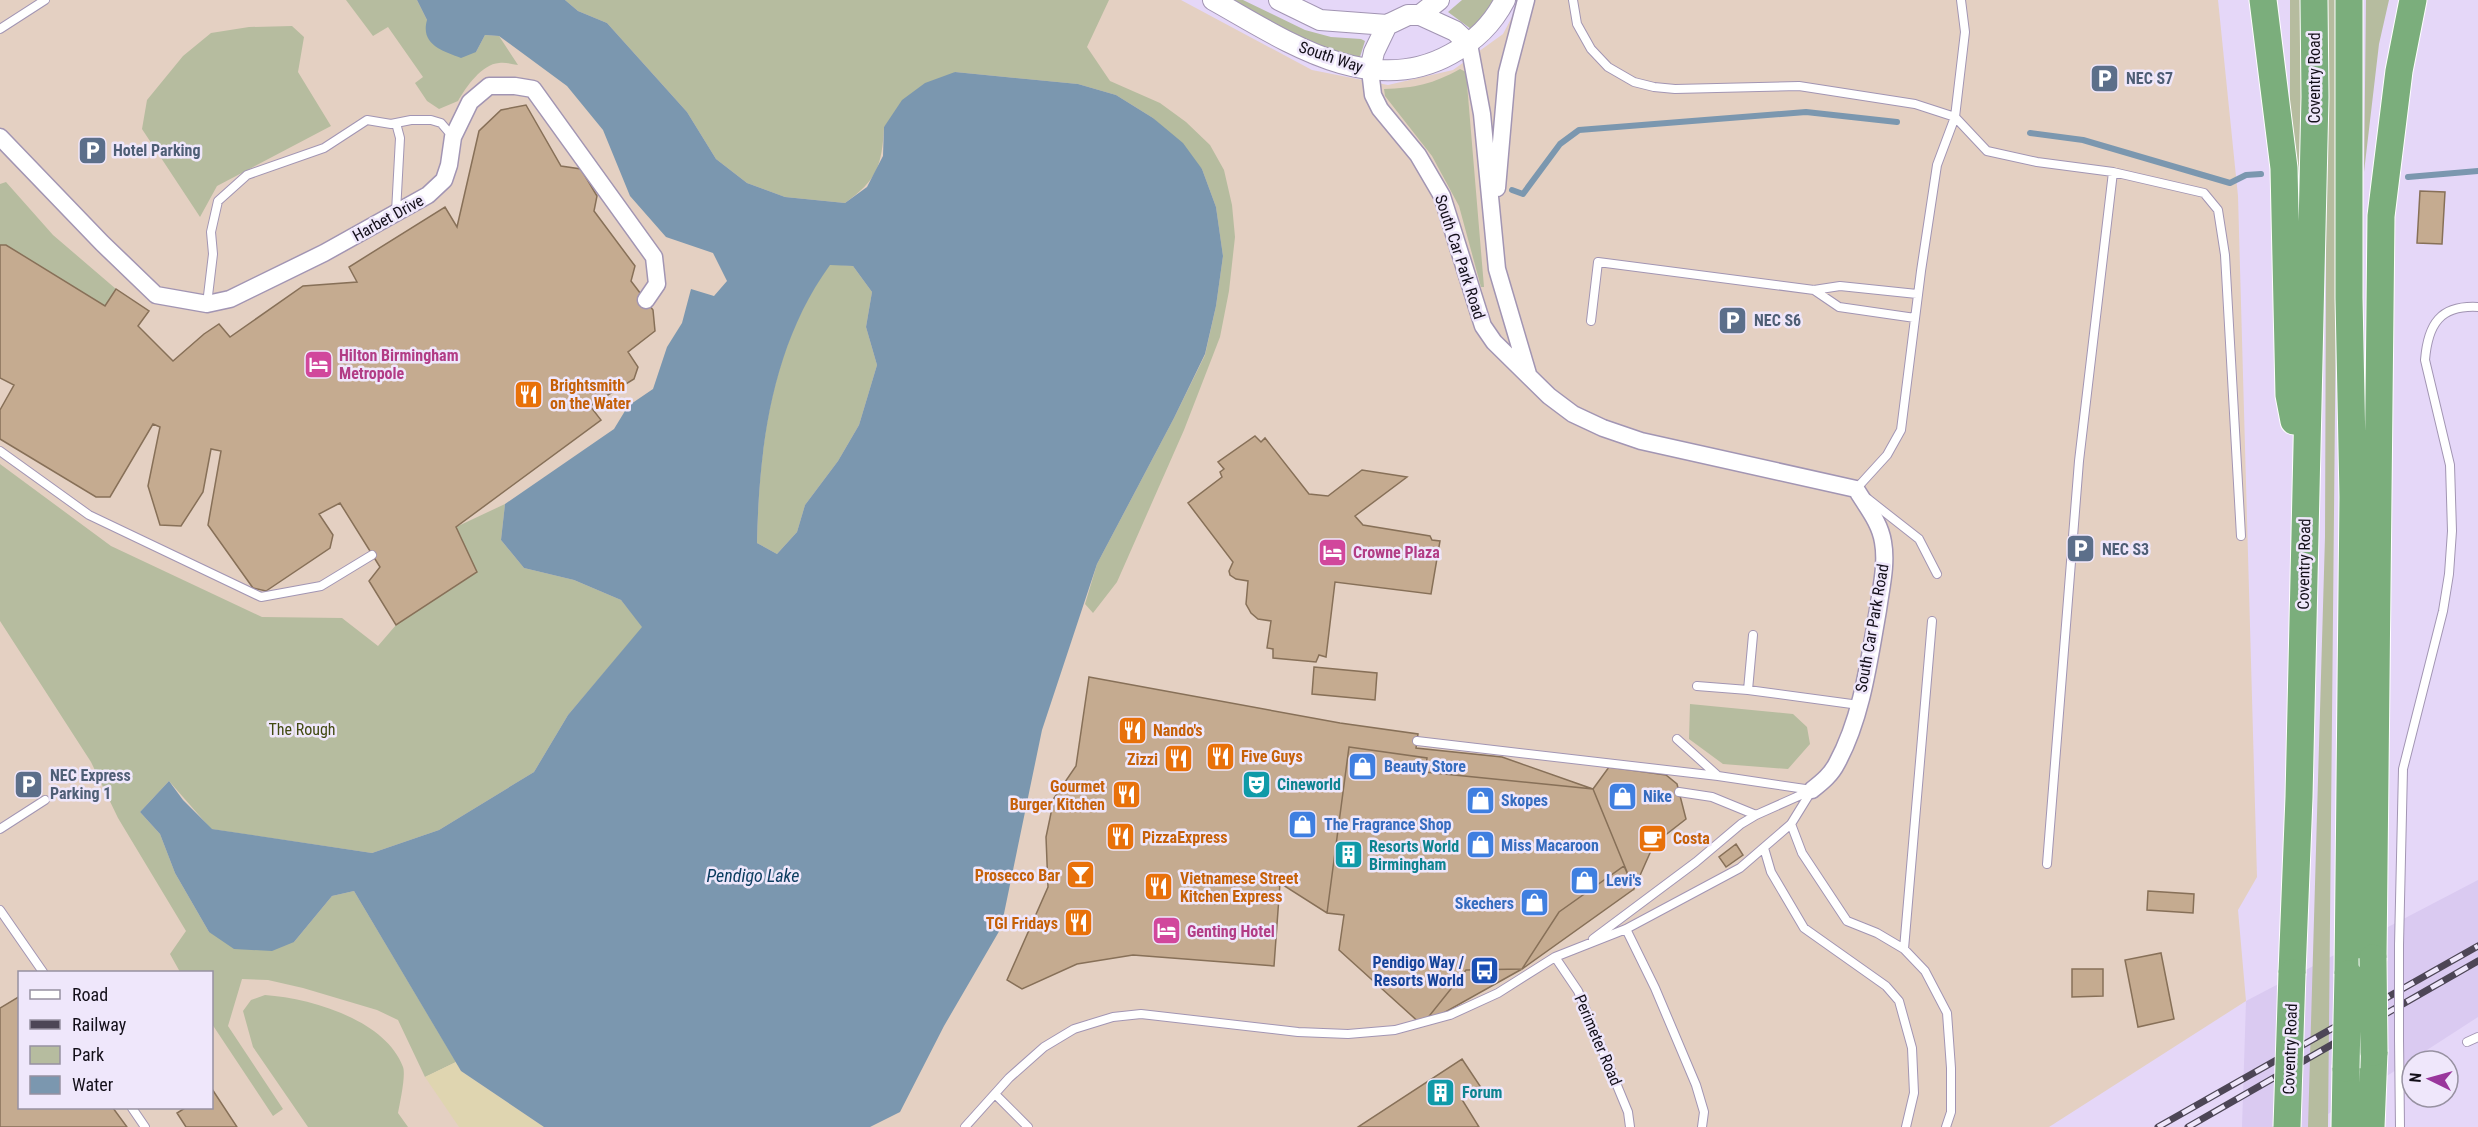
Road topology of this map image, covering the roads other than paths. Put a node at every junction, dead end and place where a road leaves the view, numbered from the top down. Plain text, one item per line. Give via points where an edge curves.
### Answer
1 (45, 0) edge
2 (1212, 0) edge
3 (1279, 0) edge
4 (1439, 0) edge
5 (1505, 0) edge
6 (1526, 0) edge
7 (1573, 0) edge
8 (1961, 0) edge
9 (2263, 0) edge
10 (2314, 0) edge
11 (2349, 0) edge
12 (2394, 0) edge
13 (2413, 0) edge
14 (1420, 15) junction
15 (1387, 25) junction
16 (0, 29) edge
17 (1469, 44) junction
18 (1370, 70) junction
19 (1955, 117) junction
20 (396, 123) junction
21 (453, 137) junction
22 (1, 140) edge
23 (2113, 172) junction
24 (395, 214) junction
25 (1494, 237) junction
26 (1814, 290) junction
27 (1917, 294) junction
28 (646, 300) dead end
29 (207, 304) junction
30 (2478, 307) edge
31 (1915, 318) junction
32 (1591, 321) dead end
33 (1528, 375) junction
34 (0, 451) edge
35 (2306, 478) junction
36 (1856, 489) junction
37 (2353, 497) junction
38 (2241, 536) dead end
39 (372, 555) dead end
40 (1937, 574) dead end
41 (1932, 621) dead end
42 (1753, 635) dead end
43 (1697, 686) dead end
44 (1748, 690) junction
45 (1859, 705) junction
46 (1677, 739) dead end
47 (1417, 741) dead end
48 (1718, 776) junction
49 (1812, 790) junction
50 (1679, 792) dead end
51 (45, 800) dead end
52 (1756, 815) junction
53 (1791, 824) junction
54 (0, 829) edge
55 (1764, 848) junction
56 (2046, 864) dead end
57 (0, 910) edge
58 (1626, 929) junction
59 (1585, 945) junction
60 (1904, 949) junction
61 (1555, 957) junction
62 (42, 971) edge
63 (2478, 1037) edge
64 (2467, 1042) dead end
65 (995, 1094) junction
66 (133, 1109) edge
67 (145, 1127) edge
68 (965, 1127) edge
69 (1028, 1127) edge
70 (1630, 1127) edge
71 (1702, 1127) edge
72 (1906, 1127) edge
73 (1946, 1127) edge
74 (2287, 1127) edge
75 (2345, 1127) edge
76 (2371, 1127) edge
77 (2400, 1127) edge

1 - 16 lane
2 - 18 street, South Way via 1288,42 1327,59
3 - 15 street, South Way via 1320,20
4 - 14 street, South Way
5 - 17 street, South Way via 1486,30
6 - 25 street, South Car Park Road via 1507,73
7 - 19 lane via 1577,24 1592,49 1608,67 1634,82 1675,88 1761,85 1833,89 1915,104
8 - 19 lane via 1965,32
9 - 35 highway via 2284,168 2289,395
10 - 35 highway, Coventry Road
11 - 37 highway
12 - 37 highway via 2372,154
13 - 76 highway, bridge via 2399,71 2381,216
14 - 15 street, South Way via 1408,15
14 - 17 street via 1455,31
15 - 18 street
17 - 18 street, South Way via 1415,69
17 - 25 street, South Car Park Road via 1482,114
18 - 33 street, South Car Park Road via 1373,95 1380,109 1418,154 1442,196 1483,326
19 - 23 lane via 1987,151
19 - 27 lane via 1937,165
20 - 21 lane via 431,120 441,123
20 - 24 lane via 400,138
20 - 29 lane via 367,120 324,148 247,175 218,201 211,232 213,254
21 - 24 street, Harbet Drive via 444,180 428,195
21 - 28 street, Harbet Drive via 470,102 489,86 533,89 654,257 657,284
22 - 29 street, Harbet Drive via 156,295
23 - 38 lane via 2204,193 2218,210 2225,255
23 - 56 lane via 2079,461
24 - 29 street, Harbet Drive via 230,299
25 - 33 street, South Car Park Road via 1497,269
26 - 27 lane via 1840,286
26 - 31 lane via 1839,307
26 - 32 lane via 1598,262
27 - 31 lane
30 - 77 lane, bridge via 2462,306 2442,314 2431,328 2427,344 2426,360 2450,465 2452,531 2443,611 2403,769
31 - 36 lane via 1901,429 1887,455
33 - 36 street, South Car Park Road via 1573,414 1603,429
34 - 39 lane via 89,515 261,597 321,586
35 - 74 highway, Coventry Road, bridge via 2300,797
36 - 40 lane via 1919,539
36 - 45 street, South Car Park Road via 1878,524 1884,550 1880,597
37 - 75 highway, bridge
41 - 60 lane
42 - 44 lane
43 - 44 lane
44 - 45 lane
45 - 49 street, South Car Park Road via 1837,763
46 - 48 lane
47 - 48 lane
48 - 49 lane
49 - 52 lane
49 - 53 lane, South Car Park Road
50 - 52 lane via 1712,797
51 - 54 lane
52 - 59 lane
53 - 55 lane, South Car Park Road
53 - 60 lane via 1802,853 1847,921
55 - 58 lane, South Car Park Road via 1740,868
55 - 72 lane via 1771,872 1804,928 1886,986 1899,1001 1912,1048 1914,1093
57 - 62 lane
58 - 59 lane, South Car Park Road
58 - 71 lane via 1696,1085 1704,1112
59 - 61 lane
60 - 73 lane via 1925,971 1947,1013 1951,1112
61 - 65 lane via 1498,993 1450,1015 1395,1030 1348,1034 1298,1032 1141,1014 1096,1021 1044,1047
61 - 70 lane, Perimeter Road via 1578,991 1629,1112
63 - 64 lane
65 - 68 lane
65 - 69 lane
66 - 67 lane

